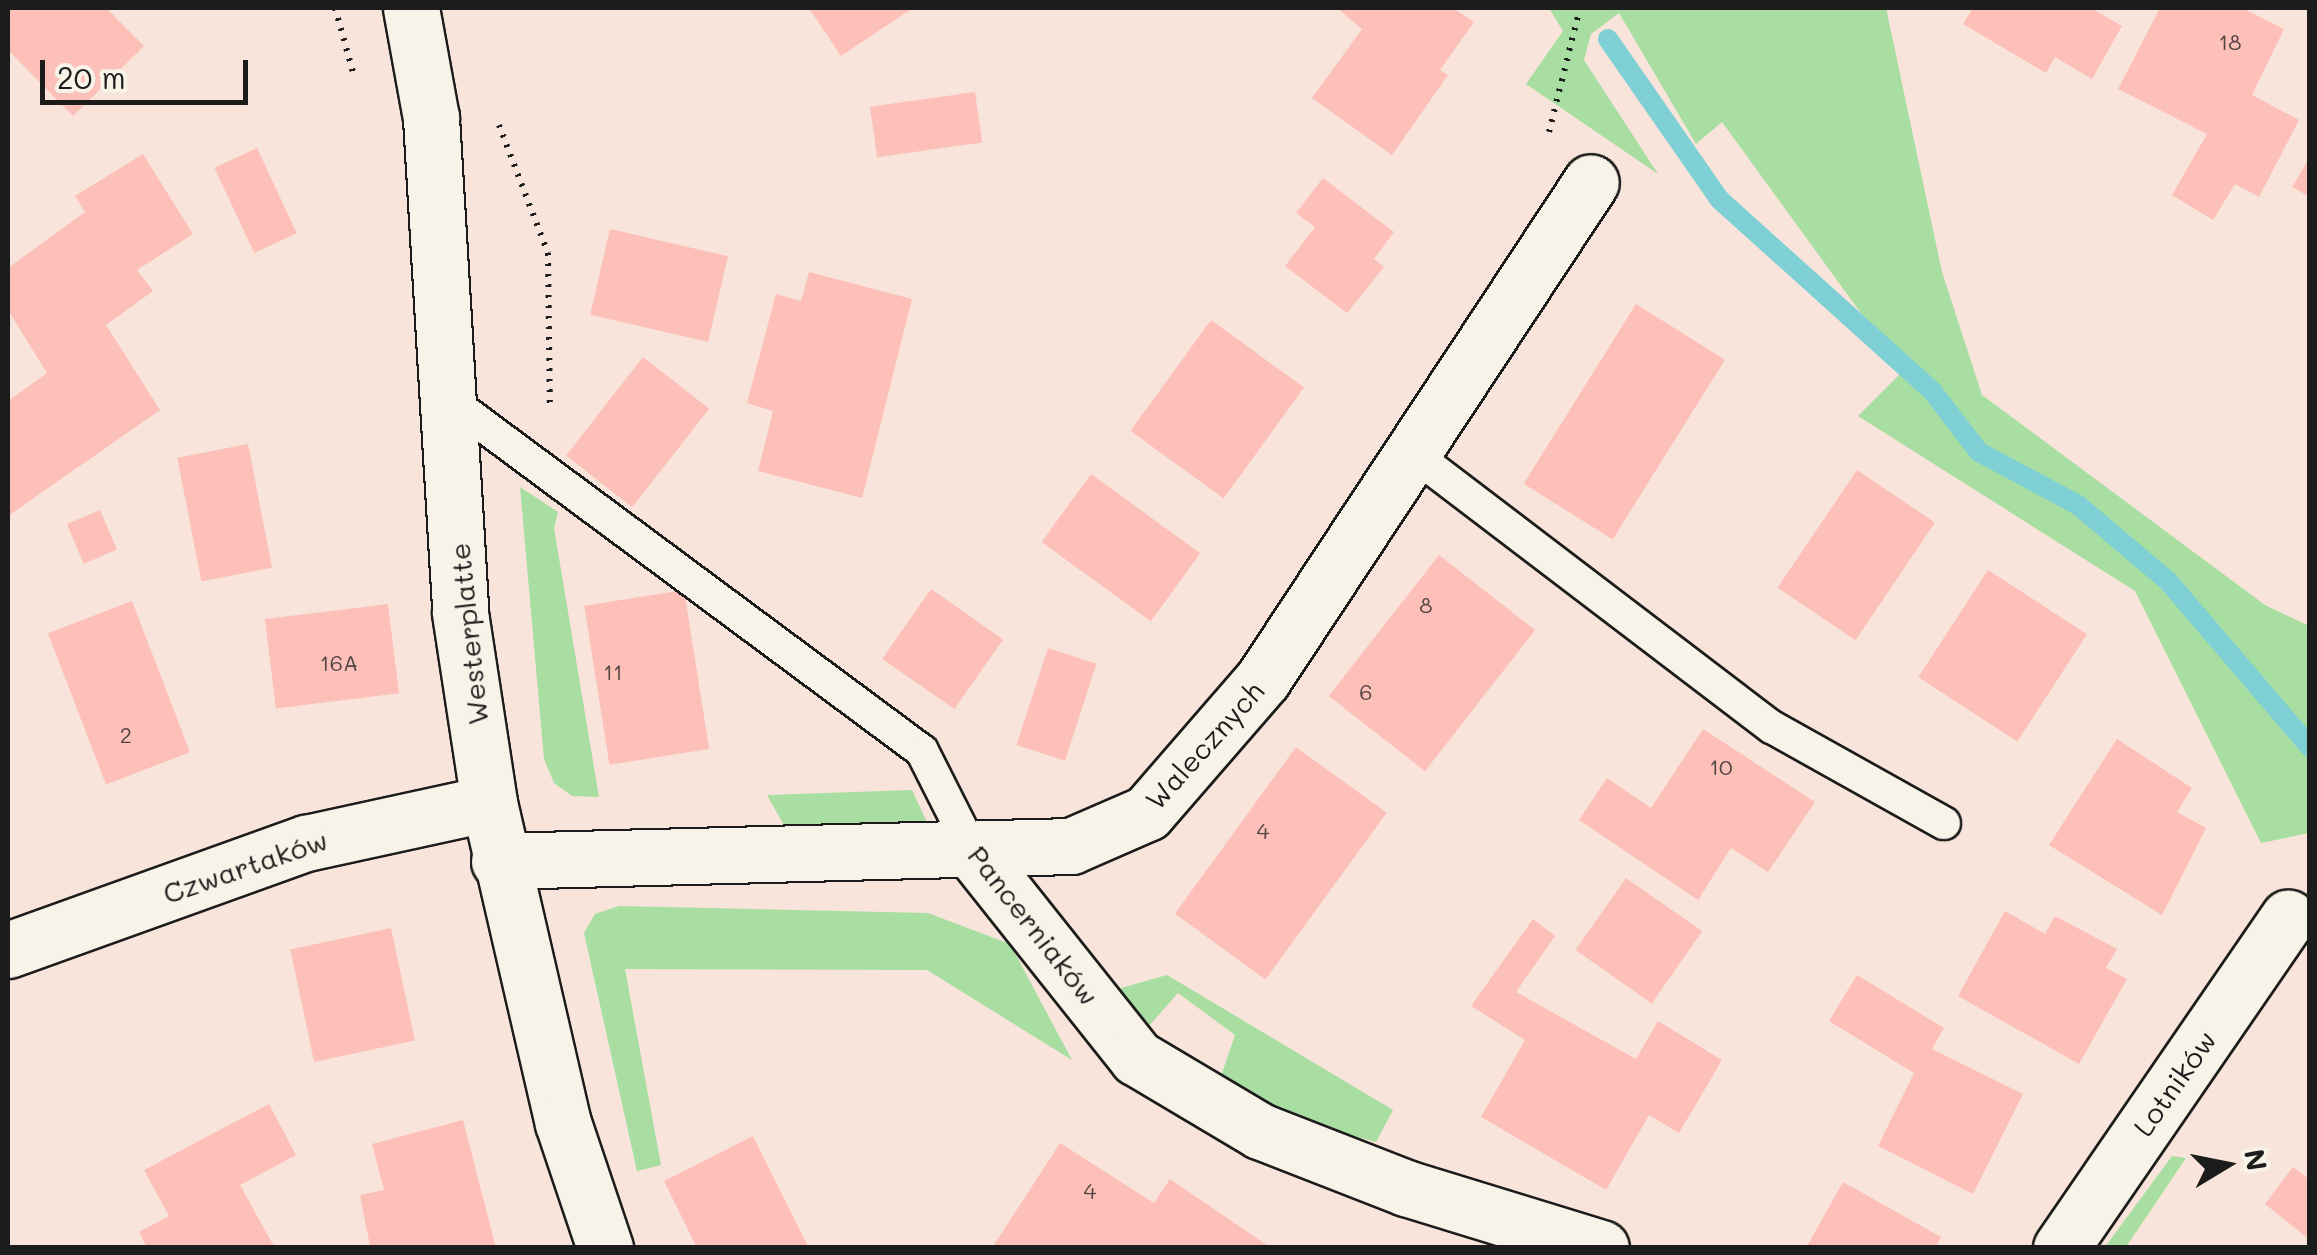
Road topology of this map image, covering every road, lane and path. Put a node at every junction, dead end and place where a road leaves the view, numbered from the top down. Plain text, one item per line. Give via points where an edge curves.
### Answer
1 (410, 8) edge
2 (1580, 8) edge
3 (493, 109) dead end
4 (1578, 202) joint
5 (453, 403) junction
6 (1413, 454) junction
7 (550, 475) junction
8 (489, 803) junction
9 (1944, 823) dead end
10 (973, 852) junction
11 (499, 861) junction
12 (2288, 918) dead end
13 (8, 950) edge
14 (605, 1248) edge
15 (1600, 1248) edge
16 (2060, 1248) edge

1 - 5 street, Westerplatte via 431,118
2 - 4 path via 1542,175
3 - 7 path via 548,252
4 - 6 street, Walecznych
5 - 7 lane, Pancerniaków
5 - 8 street, Westerplatte via 460,613
6 - 9 lane via 1772,728
6 - 10 street, Walecznych via 1263,679 1146,813 1070,846
7 - 10 lane, Pancerniaków via 922,751
8 - 11 street, Westerplatte
8 - 13 street, Czwartaków via 306,842
10 - 11 street, Walecznych
10 - 15 street, Pancerniaków via 1137,1058 1260,1131 1406,1188
11 - 14 street, Westerplatte via 563,1123
12 - 16 street, Lotników

